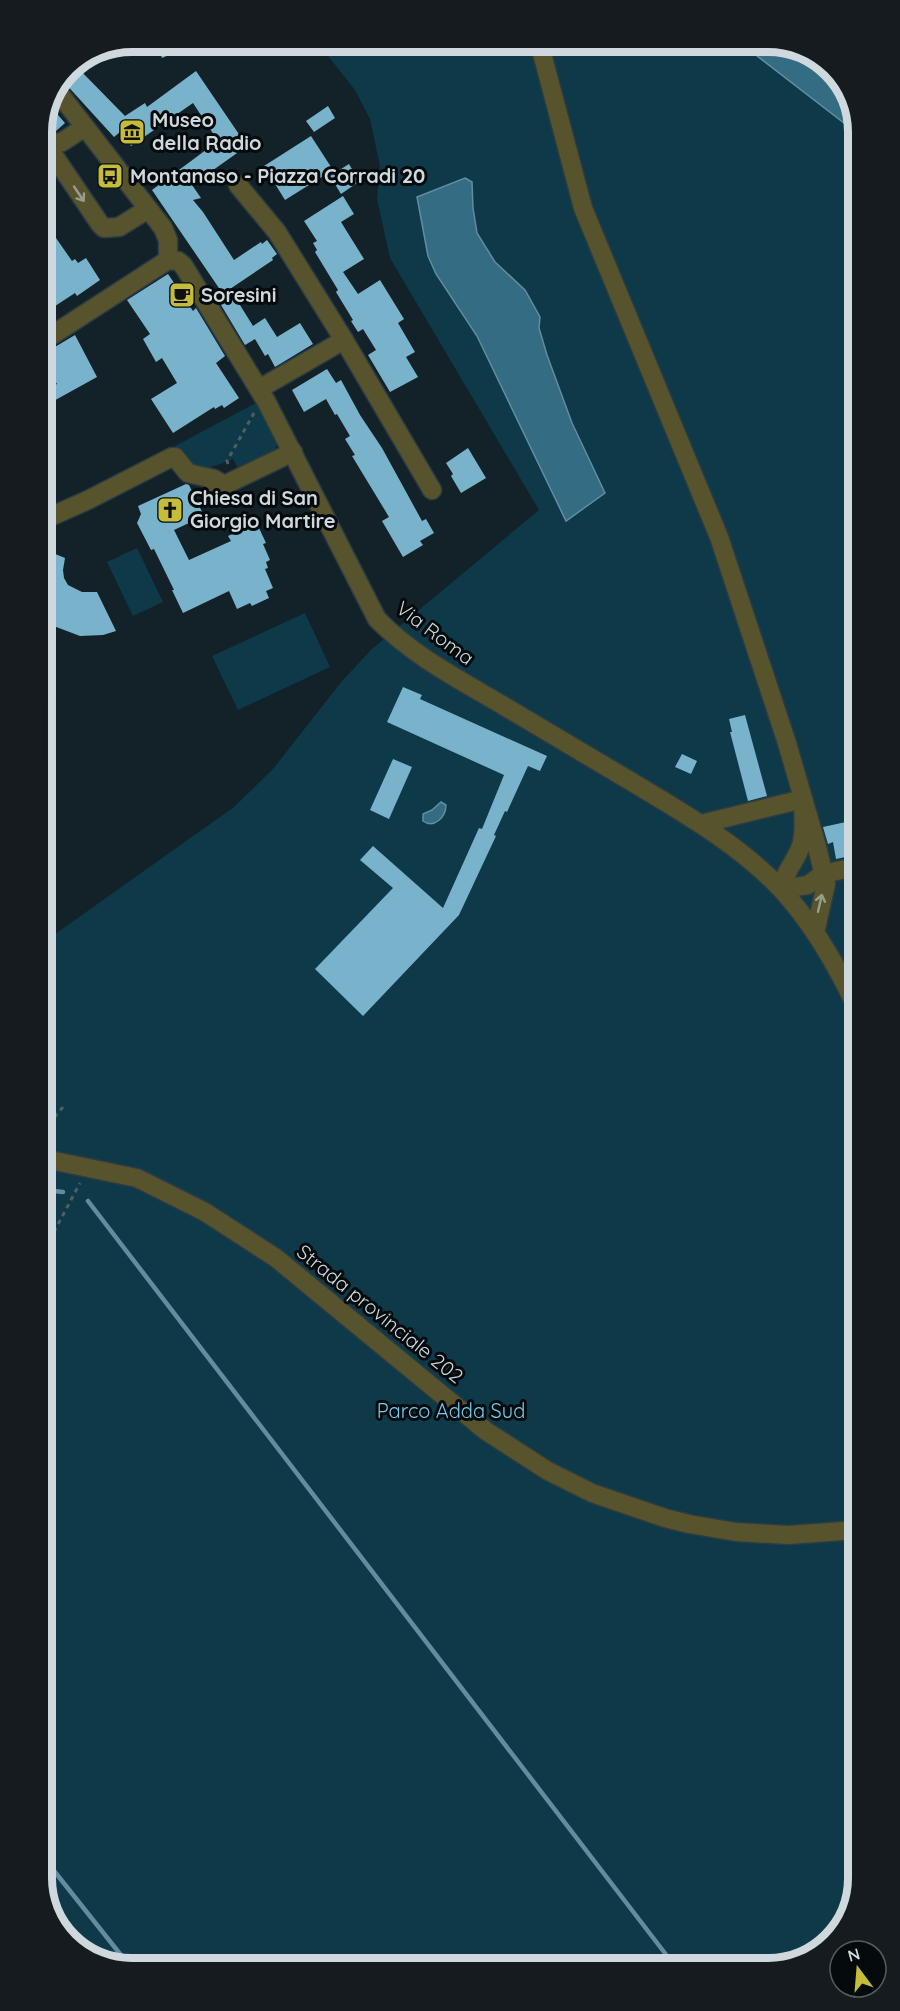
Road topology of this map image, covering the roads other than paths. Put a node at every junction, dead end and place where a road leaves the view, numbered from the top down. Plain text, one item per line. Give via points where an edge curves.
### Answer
1 (541, 53) edge
2 (62, 97) edge
3 (85, 127) junction
4 (53, 143) edge
5 (53, 154) edge
6 (238, 185) dead end
7 (148, 208) junction
8 (168, 260) junction
9 (53, 335) edge
10 (344, 340) junction
11 (263, 395) junction
12 (293, 452) junction
13 (432, 490) dead end
14 (53, 516) edge
15 (803, 799) junction
16 (701, 824) junction
17 (789, 868) junction
18 (848, 869) edge
19 (763, 871) junction
20 (823, 874) junction
21 (782, 889) junction
22 (815, 933) junction
23 (848, 989) edge
24 (52, 1160) edge
25 (848, 1531) edge

1 - 15 street via 583,208 719,537
2 - 3 street
3 - 4 street via 62,142
3 - 7 street
5 -> 7 street via 104,228 119,227
6 - 10 street via 277,232
7 - 8 street via 167,234
8 - 9 street
8 - 11 street, Via Roma via 183,265
10 - 11 street
10 - 13 street
11 - 12 street, Via Roma
12 - 14 street via 224,485 188,473 172,457
12 - 16 street, Via Roma via 370,608 388,630 441,669
15 - 16 street
15 - 17 street via 802,841
15 - 20 street
16 - 19 street, Via Roma
17 - 19 street
17 - 20 street via 807,867
17 - 21 street via 783,876
18 - 20 street
19 - 21 street, Via Roma
20 - 21 street via 808,885
22 -> 20 street via 826,884
21 - 22 street, Via Roma
22 - 23 street, Via Roma
24 - 25 street, Strada provinciale 202 via 137,1178 205,1212 267,1252 486,1431 569,1482 615,1502 689,1524 761,1534

